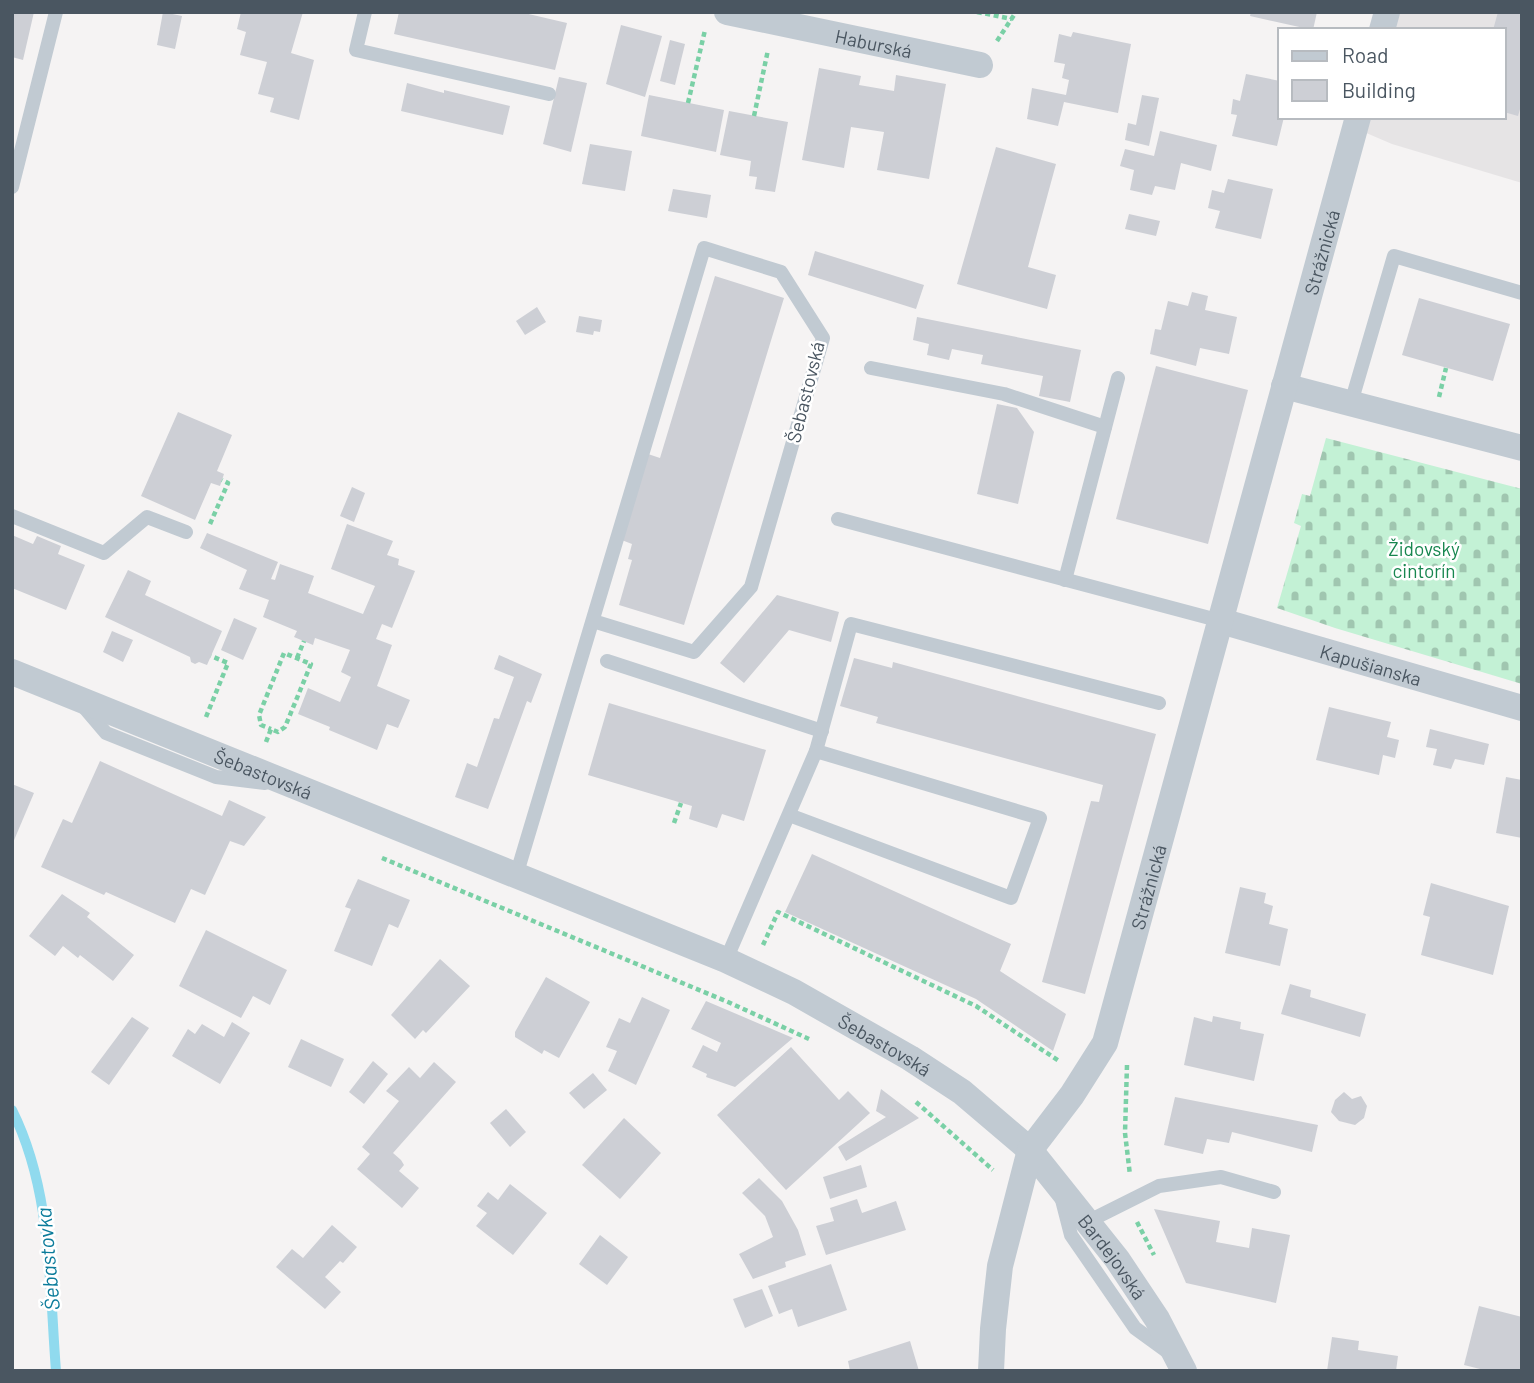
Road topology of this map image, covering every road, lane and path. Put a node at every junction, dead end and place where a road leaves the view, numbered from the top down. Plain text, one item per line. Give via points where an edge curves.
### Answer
1 (56, 12) edge
2 (365, 12) edge
3 (977, 12) edge
4 (768, 18) edge
5 (717, 19) edge
6 (1012, 19) dead end
7 (980, 65) dead end
8 (549, 94) dead end
9 (688, 103) dead end
10 (754, 116) dead end
11 (1357, 119) edge
12 (12, 187) edge
13 (1522, 293) edge
14 (871, 368) dead end
15 (1118, 378) dead end
16 (1284, 386) junction
17 (1351, 403) junction
18 (1105, 427) junction
19 (1522, 448) edge
20 (222, 480) dead end
21 (12, 516) edge
22 (838, 519) dead end
23 (186, 532) joint
24 (1065, 580) junction
25 (593, 621) junction
26 (1221, 621) junction
27 (304, 641) dead end
28 (211, 656) dead end
29 (297, 658) junction
30 (607, 661) dead end
31 (12, 672) edge
32 (1159, 703) dead end
33 (1522, 708) edge
34 (205, 718) dead end
35 (271, 729) junction
36 (822, 731) junction
37 (265, 743) dead end
38 (816, 751) junction
39 (681, 803) dead end
40 (789, 816) junction
41 (674, 823) dead end
42 (375, 855) dead end
43 (516, 876) junction
44 (760, 951) dead end
45 (726, 961) junction
46 (811, 1039) dead end
47 (1128, 1055) dead end
48 (1083, 1078) junction
49 (908, 1097) dead end
50 (1030, 1150) junction
51 (1058, 1186) junction
52 (1274, 1192) dead end
53 (1018, 1195) junction
54 (1133, 1199) junction
55 (1087, 1222) junction
56 (1154, 1255) dead end
57 (1180, 1365) edge
58 (991, 1371) edge

1 - 12 lane
2 - 8 lane via 356,50
3 - 6 path
4 - 5 street, Haburská
4 - 7 street, Haburská
4 - 10 path
5 - 9 path
11 - 16 street, Strážnická
13 - 17 lane via 1394,256
14 - 18 lane via 1004,394
15 - 18 lane
16 - 17 street
16 - 26 street, Strážnická
17 - 19 street
18 - 24 lane
20 - 23 path via 228,483 203,539
21 - 23 lane via 104,553 147,517
22 - 24 lane
24 - 26 lane
25 - 25 lane, Šebastovská via 704,248 781,272 823,338 751,587 694,652
25 - 43 lane, Šebastovská
26 - 33 street, Kapušianska
26 - 48 street, Strážnická via 1105,1043
27 - 29 path
28 - 34 path via 228,663
29 - 35 path via 311,664 285,727 278,732
29 - 35 path via 284,653 259,715 261,725
30 - 36 lane
31 - 43 street, Šebastovská
32 - 36 lane via 851,624
35 - 37 path
36 - 38 lane
38 - 40 lane
38 - 40 lane via 1040,818 1011,898
39 - 41 path
40 - 45 lane
42 - 46 path
43 - 45 street, Šebastovská
44 - 48 path via 778,912 976,1006
45 - 50 street, Šebastovská via 794,992 910,1058 962,1092
47 - 54 path via 1125,1133
48 - 50 street, Strážnická
49 - 53 path
50 - 51 street, Bardejovská
50 - 53 street, Strážnická
51 - 55 street, Bardejovská
51 - 57 lane via 1071,1235 1135,1328
52 - 54 lane via 1221,1177 1159,1186
53 - 58 street, Strážnická via 1000,1266
54 - 55 lane
54 - 56 path via 1136,1220
55 - 57 street, Bardejovská via 1157,1319

